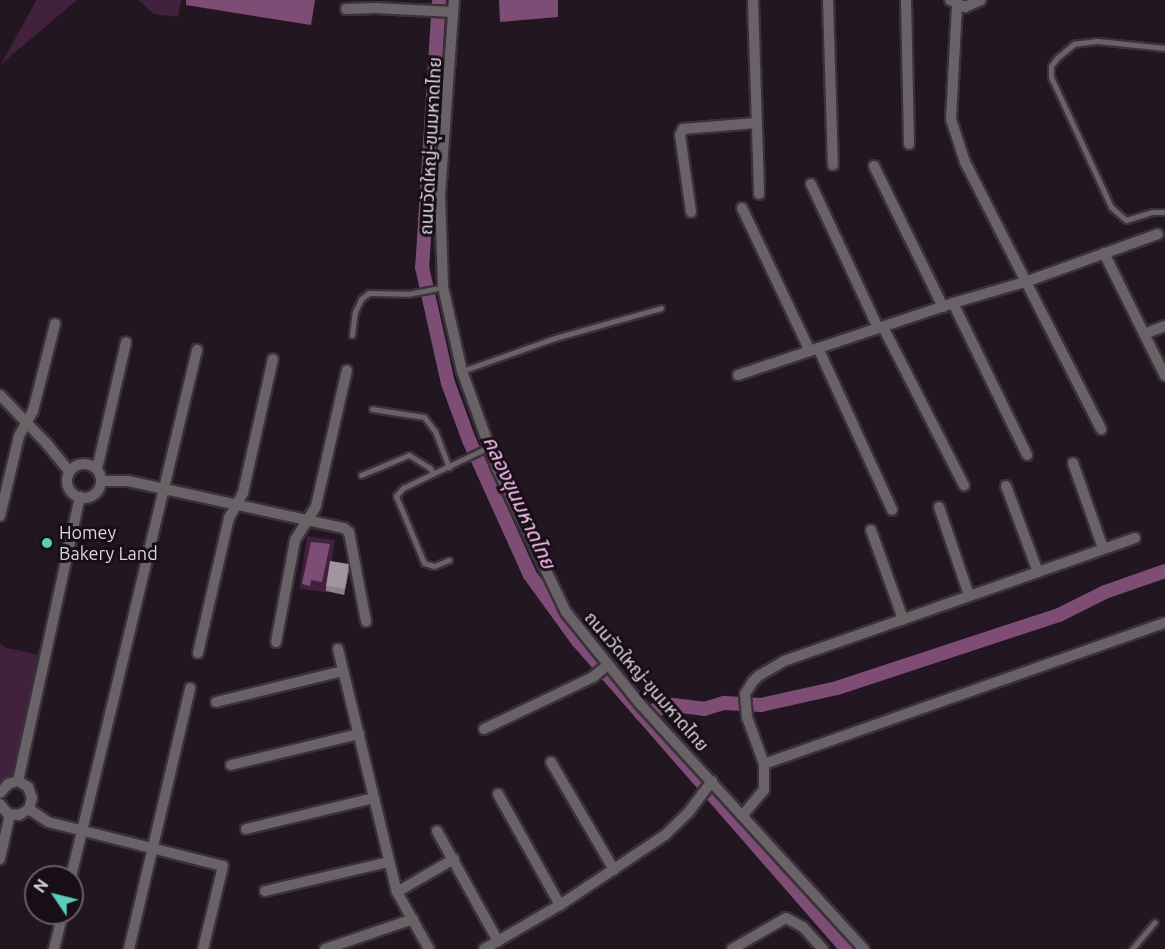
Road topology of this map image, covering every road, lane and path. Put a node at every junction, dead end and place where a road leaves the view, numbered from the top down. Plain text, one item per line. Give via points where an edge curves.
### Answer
1 (753, 0) edge
2 (828, 0) edge
3 (906, 0) edge
4 (981, 0) edge
5 (954, 2) edge
6 (450, 8) edge
7 (346, 9) dead end
8 (1165, 48) edge
9 (756, 123) junction
10 (909, 144) dead end
11 (833, 165) dead end
12 (874, 166) dead end
13 (811, 184) dead end
14 (759, 195) dead end
15 (742, 208) dead end
16 (691, 212) dead end
17 (1165, 212) edge
18 (1158, 234) dead end
19 (1104, 252) junction
20 (1025, 282) junction
21 (439, 288) junction
22 (948, 305) junction
23 (661, 308) dead end
24 (55, 324) dead end
25 (1165, 326) edge
26 (880, 328) junction
27 (1144, 333) junction
28 (352, 334) dead end
29 (126, 342) dead end
30 (196, 350) dead end
31 (814, 350) junction
32 (273, 359) dead end
33 (347, 370) dead end
34 (462, 371) junction
35 (738, 375) dead end
36 (1165, 376) edge
37 (0, 395) edge
38 (372, 409) dead end
39 (27, 423) junction
40 (1101, 429) dead end
41 (485, 449) junction
42 (1027, 455) dead end
43 (1073, 463) dead end
44 (449, 467) junction
45 (97, 469) junction
46 (70, 472) junction
47 (433, 473) junction
48 (361, 475) dead end
49 (102, 482) junction
50 (964, 485) dead end
51 (1006, 486) dead end
52 (164, 488) junction
53 (80, 498) junction
54 (236, 504) junction
55 (939, 507) dead end
56 (892, 510) dead end
57 (0, 516) edge
58 (308, 520) junction
59 (871, 530) dead end
60 (1135, 538) dead end
61 (1103, 548) junction
62 (449, 560) dead end
63 (1038, 572) junction
64 (969, 595) junction
65 (903, 619) junction
66 (366, 621) dead end
67 (1165, 623) edge
68 (276, 642) dead end
69 (338, 649) dead end
70 (198, 653) dead end
71 (606, 667) junction
72 (343, 671) junction
73 (190, 688) dead end
74 (216, 702) dead end
75 (484, 729) dead end
76 (358, 734) junction
77 (551, 762) dead end
78 (764, 764) junction
79 (231, 765) dead end
80 (18, 781) junction
81 (709, 784) junction
82 (0, 793) edge
83 (498, 794) dead end
84 (374, 798) junction
85 (0, 804) edge
86 (29, 808) junction
87 (10, 814) junction
88 (742, 816) junction
89 (246, 829) dead end
90 (82, 830) junction
91 (437, 831) dead end
92 (153, 847) junction
93 (0, 859) edge
94 (454, 859) junction
95 (389, 862) junction
96 (74, 865) edge
97 (614, 870) junction
98 (265, 891) dead end
99 (397, 892) junction
100 (560, 904) junction
101 (413, 919) junction
102 (1155, 921) dead end
103 (60, 925) edge
104 (498, 941) junction
105 (54, 949) edge
106 (129, 949) edge
107 (203, 949) edge
108 (325, 949) edge
109 (429, 949) edge
110 (484, 949) edge
111 (732, 949) edge
112 (824, 949) edge
113 (864, 949) edge
114 (1132, 949) edge

1 - 9 street
2 - 11 street
3 - 10 street
4 - 5 street via 972,6
5 - 20 street via 951,119 965,162
6 - 7 street
6 - 21 street, ถนนวัดใหญ่-ขุนมหาดไทย
8 - 17 lane via 1097,40 1074,44 1057,58 1051,77 1114,212 1126,220
9 - 14 street
9 - 16 street via 683,129 680,135
12 - 22 street
13 - 26 street
15 - 31 street
18 - 19 street
19 - 20 street
19 - 27 street
20 - 22 street
20 - 40 street
21 - 28 lane via 408,294 369,293 355,312
21 - 34 street, ถนนวัดใหญ่-ขุนมหาดไทย
22 - 26 street
22 - 42 street
23 - 34 lane via 555,338
24 - 39 street
25 - 27 street
26 - 31 street
26 - 50 street
27 - 36 street
29 - 45 street
30 - 52 street
31 - 35 street
31 - 56 street
32 - 54 street via 243,493
33 - 58 street via 316,506
34 - 41 street, ถนนวัดใหญ่-ขุนมหาดไทย
37 - 39 street
38 - 44 lane via 424,417 435,431
39 - 46 street
39 - 57 street via 19,436
41 - 44 lane
41 - 71 street, ถนนวัดใหญ่-ขุนมหาดไทย via 566,612
43 - 61 street
44 - 47 lane
45 - 46 street via 84,464
45 - 49 street
46 - 53 street via 69,489
47 - 48 lane via 409,456
47 - 62 lane via 399,491 397,502 424,563 434,566
49 - 52 street via 128,481
49 - 53 street via 94,496
51 - 63 street
52 - 54 street
52 - 90 street
53 - 80 street
54 - 58 street
54 - 70 street via 229,518
55 - 64 street
58 - 66 street via 349,532
58 - 68 street via 295,540
59 - 65 street
60 - 61 street
61 - 63 street
63 - 64 street
64 - 65 street
65 - 78 street via 784,661 753,681 745,694 747,717
67 - 78 street
69 - 72 street
71 - 75 street via 593,677
71 - 81 street, ถนนวัดใหญ่-ขุนมหาดไทย
72 - 74 street
72 - 76 street
73 - 92 street
76 - 79 street
76 - 84 street
77 - 97 street
78 - 88 street via 764,790
80 - 82 street via 8,784
80 - 86 street via 31,792
81 - 88 street, ถนนวัดใหญ่-ขุนมหาดไทย
81 - 97 street via 688,813 665,835
83 - 100 street
84 - 89 street
84 - 95 street
85 - 87 street
86 - 87 street via 19,815
86 - 90 street via 48,822
87 - 93 street
88 - 113 street, ถนนวัดใหญ่-ขุนมหาดไทย
90 - 92 street
90 - 96 street
91 - 94 street
92 - 106 street
92 - 107 street via 223,866
94 - 99 street
94 - 104 street
95 - 98 street
95 - 99 street
97 - 100 street
99 - 101 street
100 - 104 street
101 - 108 street
101 - 109 street
102 - 114 lane
103 - 105 street
104 - 110 street
111 - 112 street via 786,918 803,927

